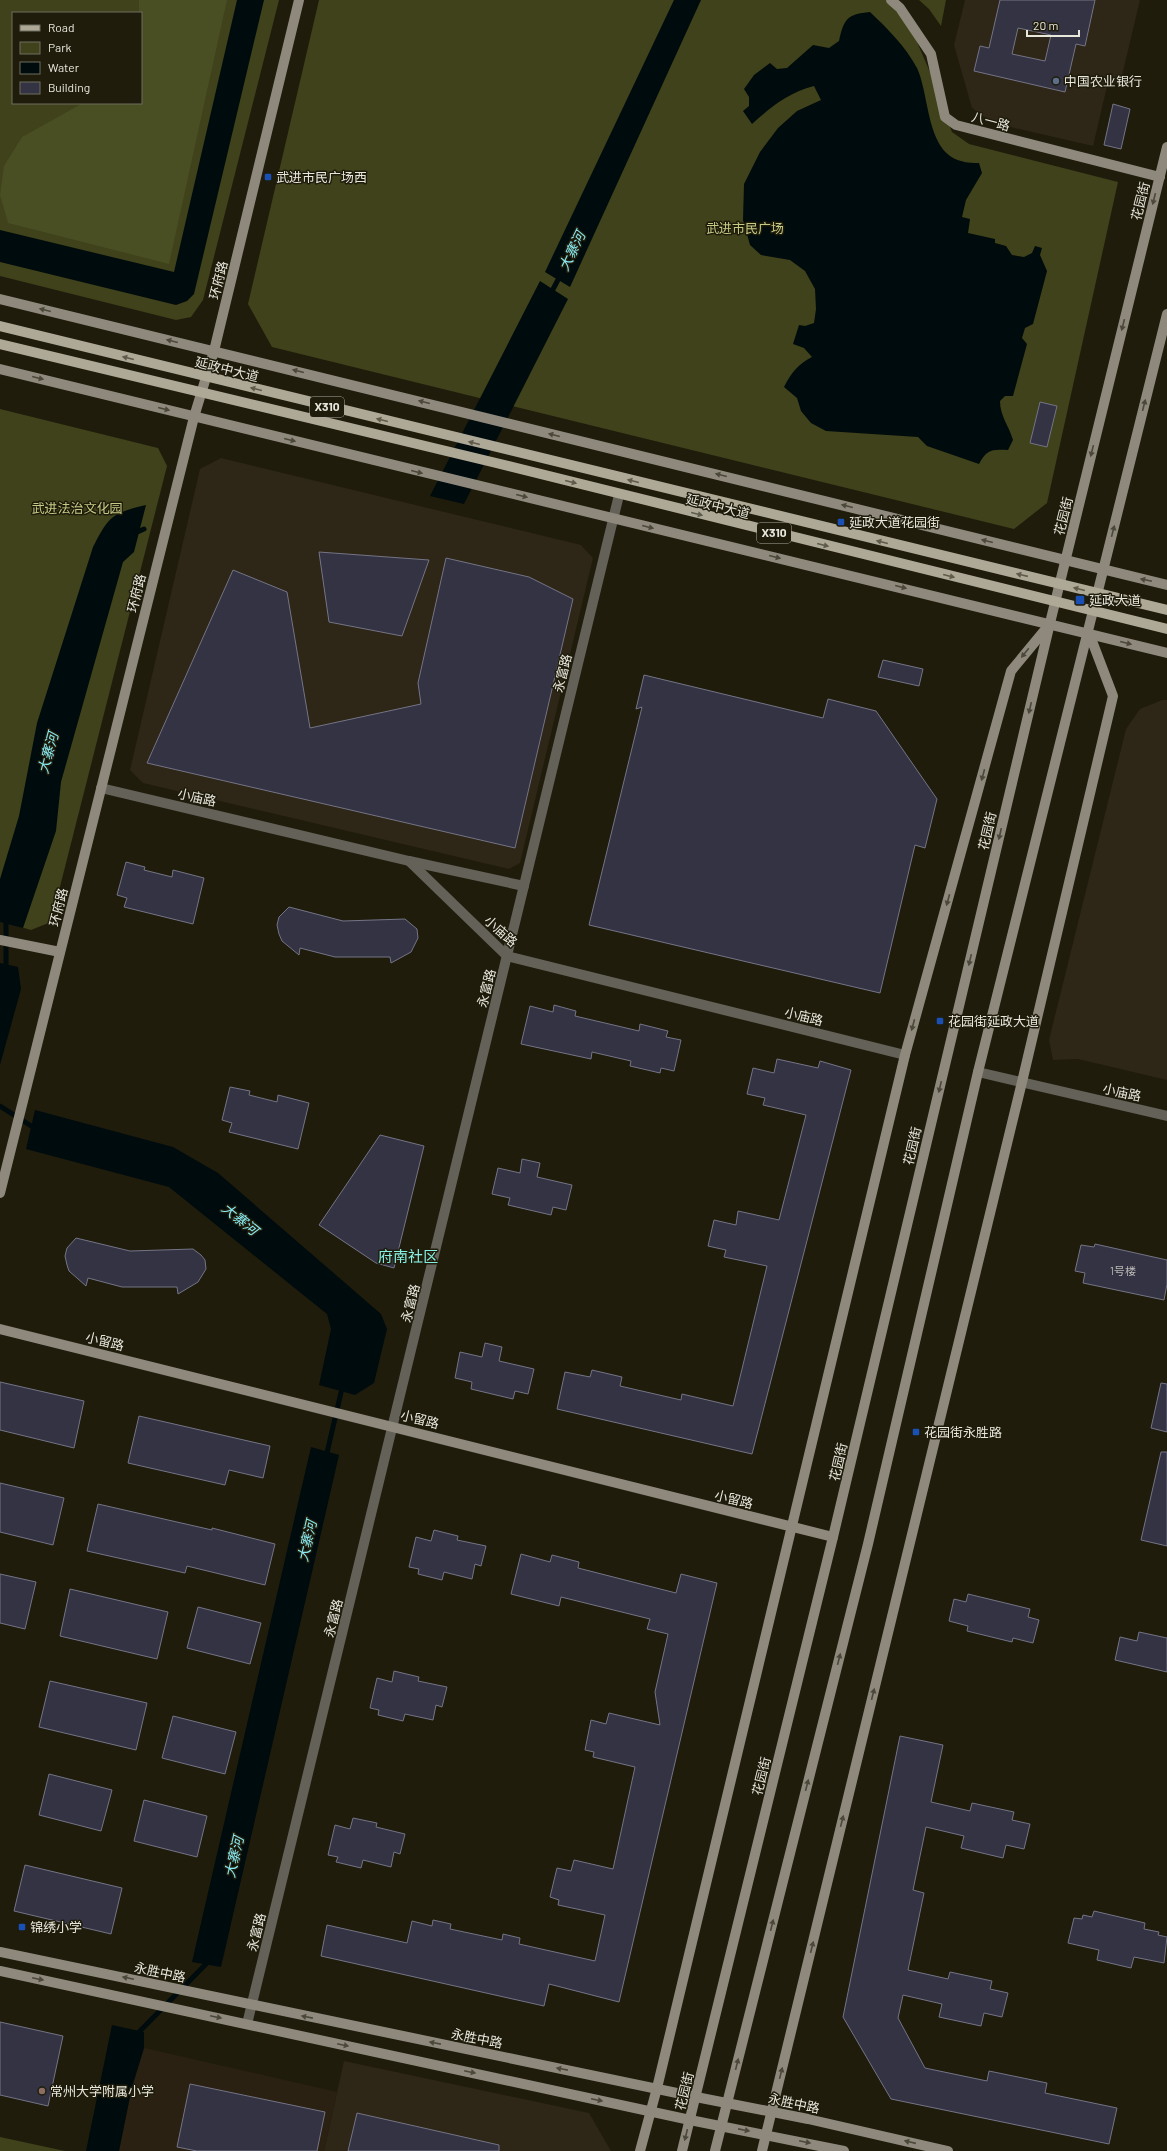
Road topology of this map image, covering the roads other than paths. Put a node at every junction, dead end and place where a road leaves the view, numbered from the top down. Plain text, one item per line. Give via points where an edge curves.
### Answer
1 (299, 0) edge
2 (891, 0) edge
3 (1167, 147) edge
4 (1160, 177) junction
5 (0, 299) edge
6 (1167, 314) edge
7 (0, 326) edge
8 (0, 344) edge
9 (214, 351) junction
10 (0, 369) edge
11 (206, 377) junction
12 (201, 393) junction
13 (194, 417) junction
14 (619, 495) junction
15 (613, 518) junction
16 (1066, 560) junction
17 (1104, 569) junction
18 (1060, 584) junction
19 (1167, 585) edge
20 (1098, 594) junction
21 (1055, 602) junction
22 (1167, 610) edge
23 (1093, 611) junction
24 (1050, 623) junction
25 (1167, 629) edge
26 (1088, 634) junction
27 (1167, 653) edge
28 (101, 788) junction
29 (409, 860) junction
30 (524, 886) junction
31 (0, 940) edge
32 (60, 952) junction
33 (507, 956) junction
34 (905, 1055) junction
35 (978, 1072) junction
36 (1022, 1082) junction
37 (1167, 1116) edge
38 (0, 1193) edge
39 (0, 1329) edge
40 (394, 1426) junction
41 (791, 1526) junction
42 (833, 1538) junction
43 (0, 1952) edge
44 (0, 1971) edge
45 (252, 2006) junction
46 (247, 2024) junction
47 (657, 2088) junction
48 (696, 2097) junction
49 (728, 2102) junction
50 (650, 2111) junction
51 (772, 2111) junction
52 (690, 2120) junction
53 (722, 2126) junction
54 (766, 2134) junction
55 (640, 2151) edge
56 (682, 2151) edge
57 (715, 2151) edge
58 (762, 2151) edge
59 (844, 2151) edge
60 (948, 2151) edge

1 - 9 street, 环府路
2 - 4 street, 八一路 via 900,8 931,54 945,117 956,125
3 - 4 street, 花园街
4 -> 16 street, 花园街
9 -> 5 street
17 -> 6 street
11 -> 7 main road, 延政中大道 / X310
8 - 12 main road, X310
9 - 11 street, 环府路
16 -> 9 street
10 -> 13 street
11 - 12 street, 环府路
18 -> 11 main road, 延政中大道 / X310
12 - 13 street, 环府路
12 -> 14 main road, 延政中大道 / X310
13 -> 15 street
13 - 28 street, 环府路
14 - 15 street, 永富路
14 -> 21 main road, 延政中大道 / X310
15 -> 24 street
15 - 30 street, 永富路
16 - 17 street
16 - 18 street, 花园街
19 -> 17 street
17 - 20 street
20 -> 18 main road, X310
18 - 21 street, 花园街
20 - 22 main road, X310
20 - 23 street
21 - 23 main road, X310
21 - 24 street, 花园街
23 - 25 main road, X310
23 - 26 street
24 - 26 street
24 -> 34 street via 1011,670
24 -> 42 street, 花园街
26 -> 27 street
26 - 35 street
26 - 36 street via 1113,696
28 - 29 street, 小庙路
28 - 32 street, 环府路
29 - 30 street
29 - 33 street, 小庙路
30 - 33 street, 永富路
31 - 32 street
32 - 38 street, 环府路
33 - 34 street, 小庙路
33 - 40 street, 永富路
34 - 41 street
35 - 36 street, 小庙路
49 -> 35 street via 868,1544
36 - 37 street, 小庙路
51 -> 36 street
39 - 40 street, 小留路
40 - 41 street, 小留路
40 - 45 street, 永富路
41 - 42 street, 小留路
41 - 47 street
42 - 48 street, 花园街
45 -> 43 street, 永胜中路
44 -> 46 street
45 - 46 street, 永富路
47 -> 45 street, 永胜中路
46 -> 50 street
47 - 48 street, 永胜中路
47 - 50 street
48 - 49 street, 永胜中路
48 - 52 street, 花园街
49 - 51 street, 永胜中路
49 - 53 street
50 - 52 street
50 - 55 street
51 - 54 street
60 -> 51 street, 永胜中路
52 - 53 street
52 -> 56 street, 花园街
53 -> 54 street
53 - 57 street
54 - 58 street
54 -> 59 street

